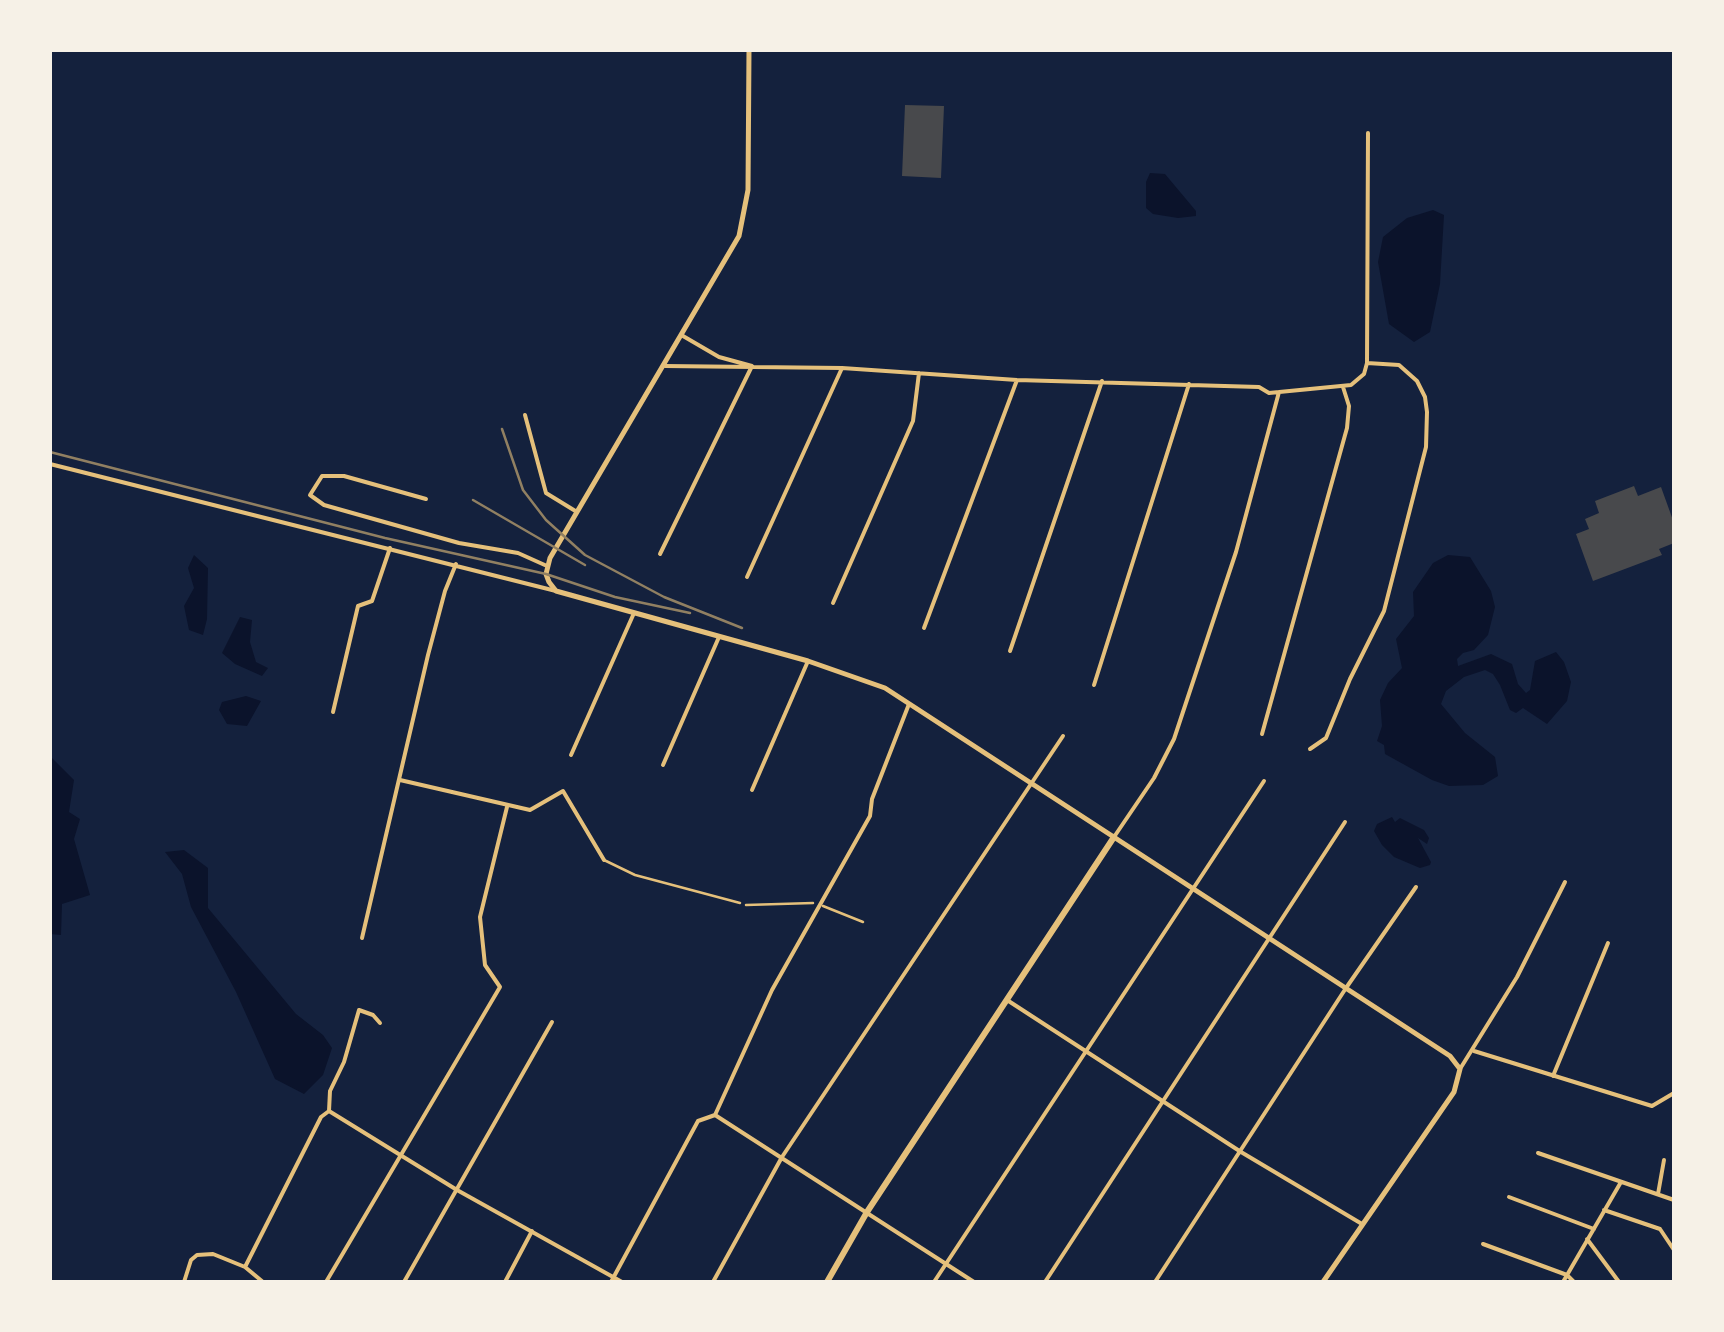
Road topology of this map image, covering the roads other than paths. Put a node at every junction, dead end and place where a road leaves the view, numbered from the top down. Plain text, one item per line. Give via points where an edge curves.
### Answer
1 (749, 50) edge
2 (1368, 133) dead end
3 (683, 336) junction
4 (1367, 363) junction
5 (665, 366) junction
6 (752, 366) junction
7 (842, 368) junction
8 (919, 373) junction
9 (1017, 380) junction
10 (1102, 381) junction
11 (1188, 384) junction
12 (1344, 387) junction
13 (1280, 392) junction
14 (525, 415) dead end
15 (50, 464) edge
16 (426, 499) dead end
17 (577, 512) junction
18 (390, 548) junction
19 (660, 554) dead end
20 (456, 564) junction
21 (547, 566) junction
22 (748, 577) dead end
23 (556, 592) junction
24 (833, 604) dead end
25 (634, 613) junction
26 (924, 628) dead end
27 (719, 637) junction
28 (1010, 651) dead end
29 (808, 661) junction
30 (1094, 684) dead end
31 (910, 702) junction
32 (334, 712) dead end
33 (1262, 734) dead end
34 (1064, 736) dead end
35 (1310, 749) dead end
36 (572, 755) dead end
37 (663, 765) dead end
38 (400, 780) junction
39 (1264, 781) dead end
40 (1033, 782) junction
41 (752, 790) dead end
42 (507, 807) junction
43 (1345, 822) dead end
44 (1114, 837) junction
45 (604, 860) joint
46 (1565, 882) dead end
47 (1416, 887) dead end
48 (1192, 888) junction
49 (740, 903) road end
50 (819, 904) junction
51 (863, 922) dead end
52 (362, 938) dead end
53 (1270, 938) junction
54 (1608, 943) dead end
55 (1346, 988) junction
56 (1007, 1000) junction
57 (380, 1022) dead end
58 (552, 1022) dead end
59 (1087, 1049) junction
60 (1474, 1050) junction
61 (1460, 1069) junction
62 (1554, 1076) junction
63 (1674, 1093) edge
64 (1162, 1102) junction
65 (330, 1111) junction
66 (715, 1114) junction
67 (1241, 1152) junction
68 (1538, 1153) dead end
69 (401, 1157) junction
70 (782, 1157) junction
71 (1664, 1160) dead end
72 (1620, 1182) junction
73 (457, 1190) junction
74 (1658, 1194) junction
75 (1509, 1197) dead end
76 (1674, 1200) edge
77 (1604, 1210) junction
78 (866, 1212) junction
79 (1362, 1224) junction
80 (1594, 1228) junction
81 (532, 1231) junction
82 (1588, 1240) junction
83 (1482, 1244) dead end
84 (1674, 1250) edge
85 (945, 1262) junction
86 (245, 1267) junction
87 (1567, 1275) junction
88 (612, 1280) edge
89 (184, 1282) edge
90 (263, 1282) edge
91 (326, 1282) edge
92 (404, 1282) edge
93 (505, 1282) edge
94 (622, 1282) edge
95 (713, 1282) edge
96 (827, 1282) edge
97 (934, 1282) edge
98 (974, 1282) edge
99 (1044, 1282) edge
100 (1155, 1282) edge
101 (1324, 1282) edge
102 (1563, 1282) edge
103 (1574, 1282) edge
104 (1618, 1282) edge

1 - 3 street via 746,215
2 - 4 street
3 - 5 street
3 - 6 street
4 - 12 street via 1360,379
4 - 35 street via 1399,365 1417,381 1425,397 1426,448 1384,610 1326,738
5 - 6 street
5 - 17 street
6 - 7 street
6 - 19 street
7 - 8 street
7 - 22 street
8 - 9 street
8 - 24 street via 913,421
9 - 10 street
9 - 26 street
10 - 11 street
10 - 28 street
11 - 13 street
11 - 30 street
12 - 13 street
12 - 33 street via 1347,428
13 - 44 street via 1174,740
14 - 17 street via 546,494
15 - 18 street
16 - 21 street via 344,476 322,476 310,495 324,505
17 - 21 street
18 - 20 street
18 - 32 street via 372,601 358,606
20 - 23 street
20 - 38 street
21 - 23 street
23 - 25 street
25 - 27 street
25 - 36 street
27 - 29 street
27 - 37 street
29 - 31 street
29 - 41 street
31 - 40 street
31 - 50 street via 870,816
34 - 40 street
38 - 42 street
38 - 52 street
39 - 48 street
40 - 44 street
40 - 70 street
42 - 45 street via 530,810 563,790
42 - 69 street via 480,917 485,966 500,985
43 - 53 street
44 - 48 street
44 - 56 main road
45 - 49 lane
46 - 60 street
47 - 55 street
48 - 53 street
48 - 59 street
50 - 51 lane
50 - 66 street
53 - 55 street
53 - 64 street
54 - 62 street
55 - 61 street
55 - 67 street
56 - 59 street
56 - 78 main road
57 - 65 street via 359,1010 330,1091
58 - 73 street
59 - 64 street
59 - 85 street
60 - 61 street
60 - 62 street
61 - 79 street via 1443,1112
62 - 63 street via 1652,1106
64 - 67 street
64 - 99 street
65 - 69 street
65 - 86 street via 321,1117
66 - 70 street
66 - 88 street via 698,1121
67 - 79 street
67 - 100 street
68 - 72 street
69 - 73 street
69 - 91 street
70 - 78 street
70 - 95 street
71 - 74 street
72 - 74 street
72 - 77 street
73 - 81 street
73 - 92 street
74 - 76 street
75 - 80 street
77 - 80 street
77 - 84 street via 1660,1230
78 - 85 street
78 - 96 main road
79 - 101 street
80 - 82 street
81 - 88 street
81 - 93 street
82 - 87 street
82 - 104 street
83 - 87 street
85 - 97 street
85 - 98 street
86 - 89 street via 197,1255
86 - 90 street
87 - 102 street
87 - 103 street
88 - 94 street

